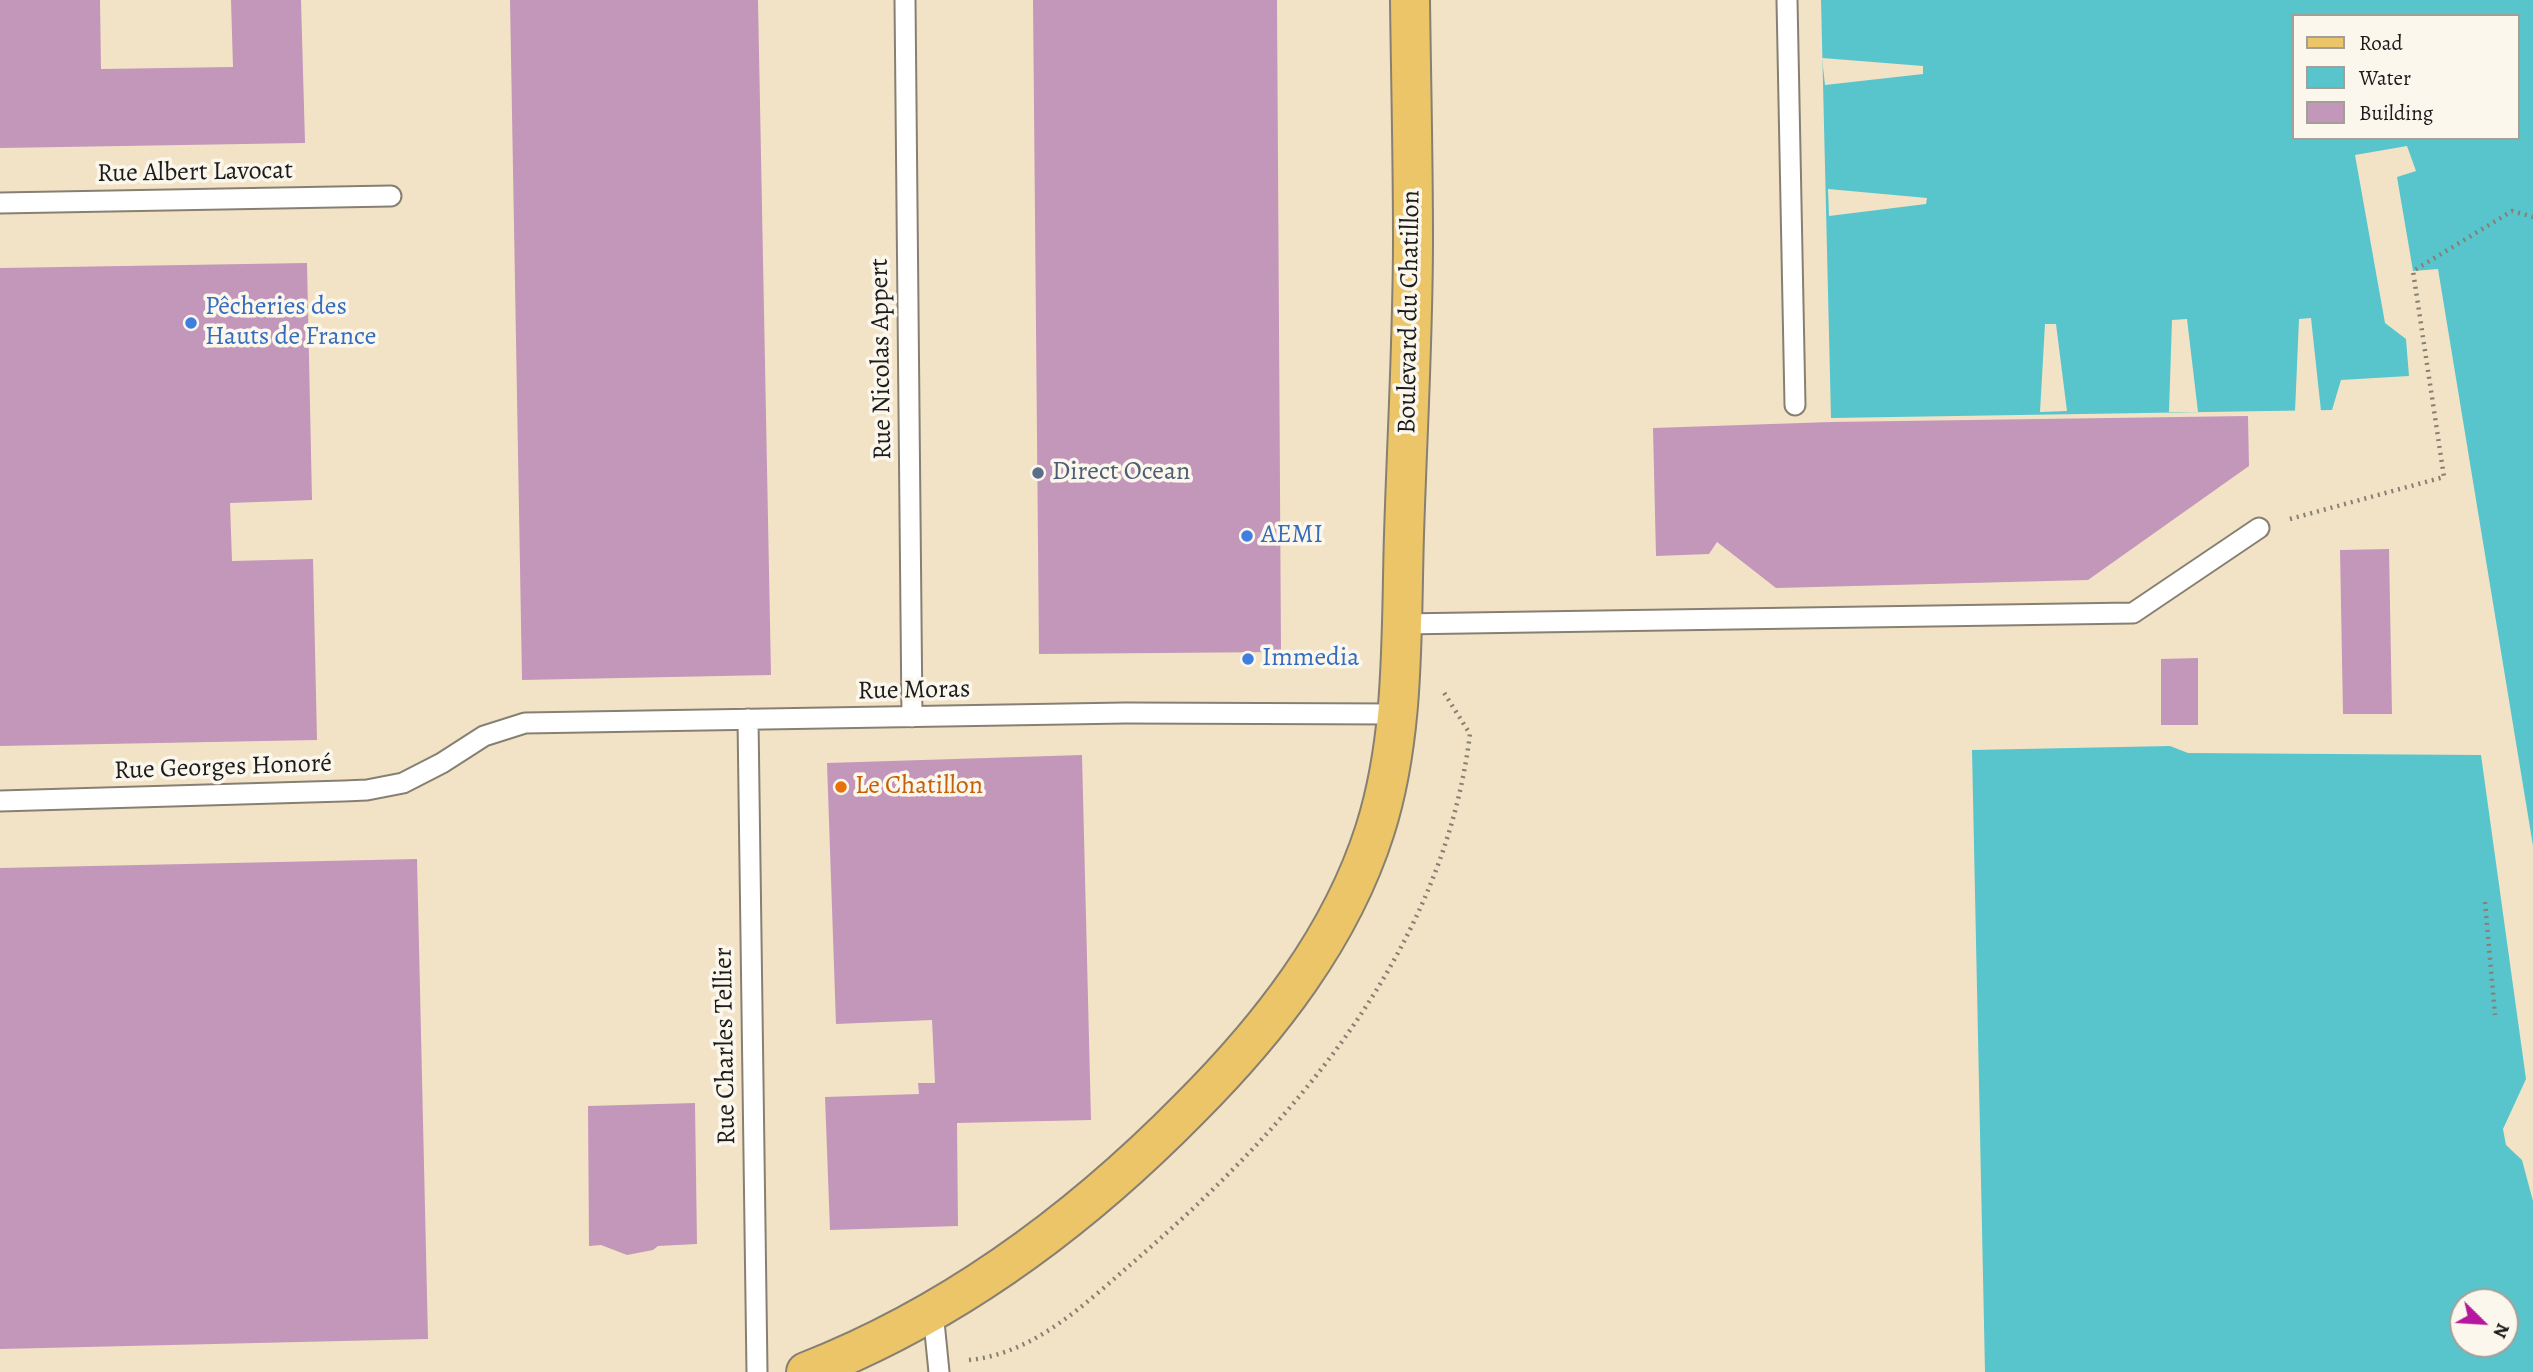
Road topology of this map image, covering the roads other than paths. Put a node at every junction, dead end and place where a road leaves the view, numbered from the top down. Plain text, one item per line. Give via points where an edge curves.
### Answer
1 (905, 0) edge
2 (1410, 0) edge
3 (1787, 0) edge
4 (391, 195) dead end
5 (0, 203) edge
6 (1795, 405) dead end
7 (2259, 527) road end
8 (1401, 624) junction
9 (1396, 714) junction
10 (912, 717) junction
11 (748, 719) junction
12 (442, 762) joint
13 (0, 801) edge
14 (933, 1312) junction
15 (757, 1372) edge
16 (806, 1372) edge
17 (939, 1372) edge

1 - 10 lane, Rue Nicolas Appert
2 - 8 main road, Boulevard du Chatillon via 1413,239
3 - 6 lane
4 - 5 lane, Rue Albert Lavocat
7 - 8 lane via 2133,613
8 - 9 main road, Boulevard du Chatillon
9 - 10 lane, Rue Moras
9 - 14 main road, Boulevard du Chatillon via 1392,758 1374,833 1336,919 1275,1014 1203,1095 1084,1207 1006,1266
10 - 11 lane, Rue Moras
11 - 12 lane, Rue Moras via 525,723 484,736
11 - 15 lane, Rue Charles Tellier
12 - 13 lane, Rue Georges Honoré via 383,788
14 - 16 main road, Boulevard du Chatillon
14 - 17 lane

